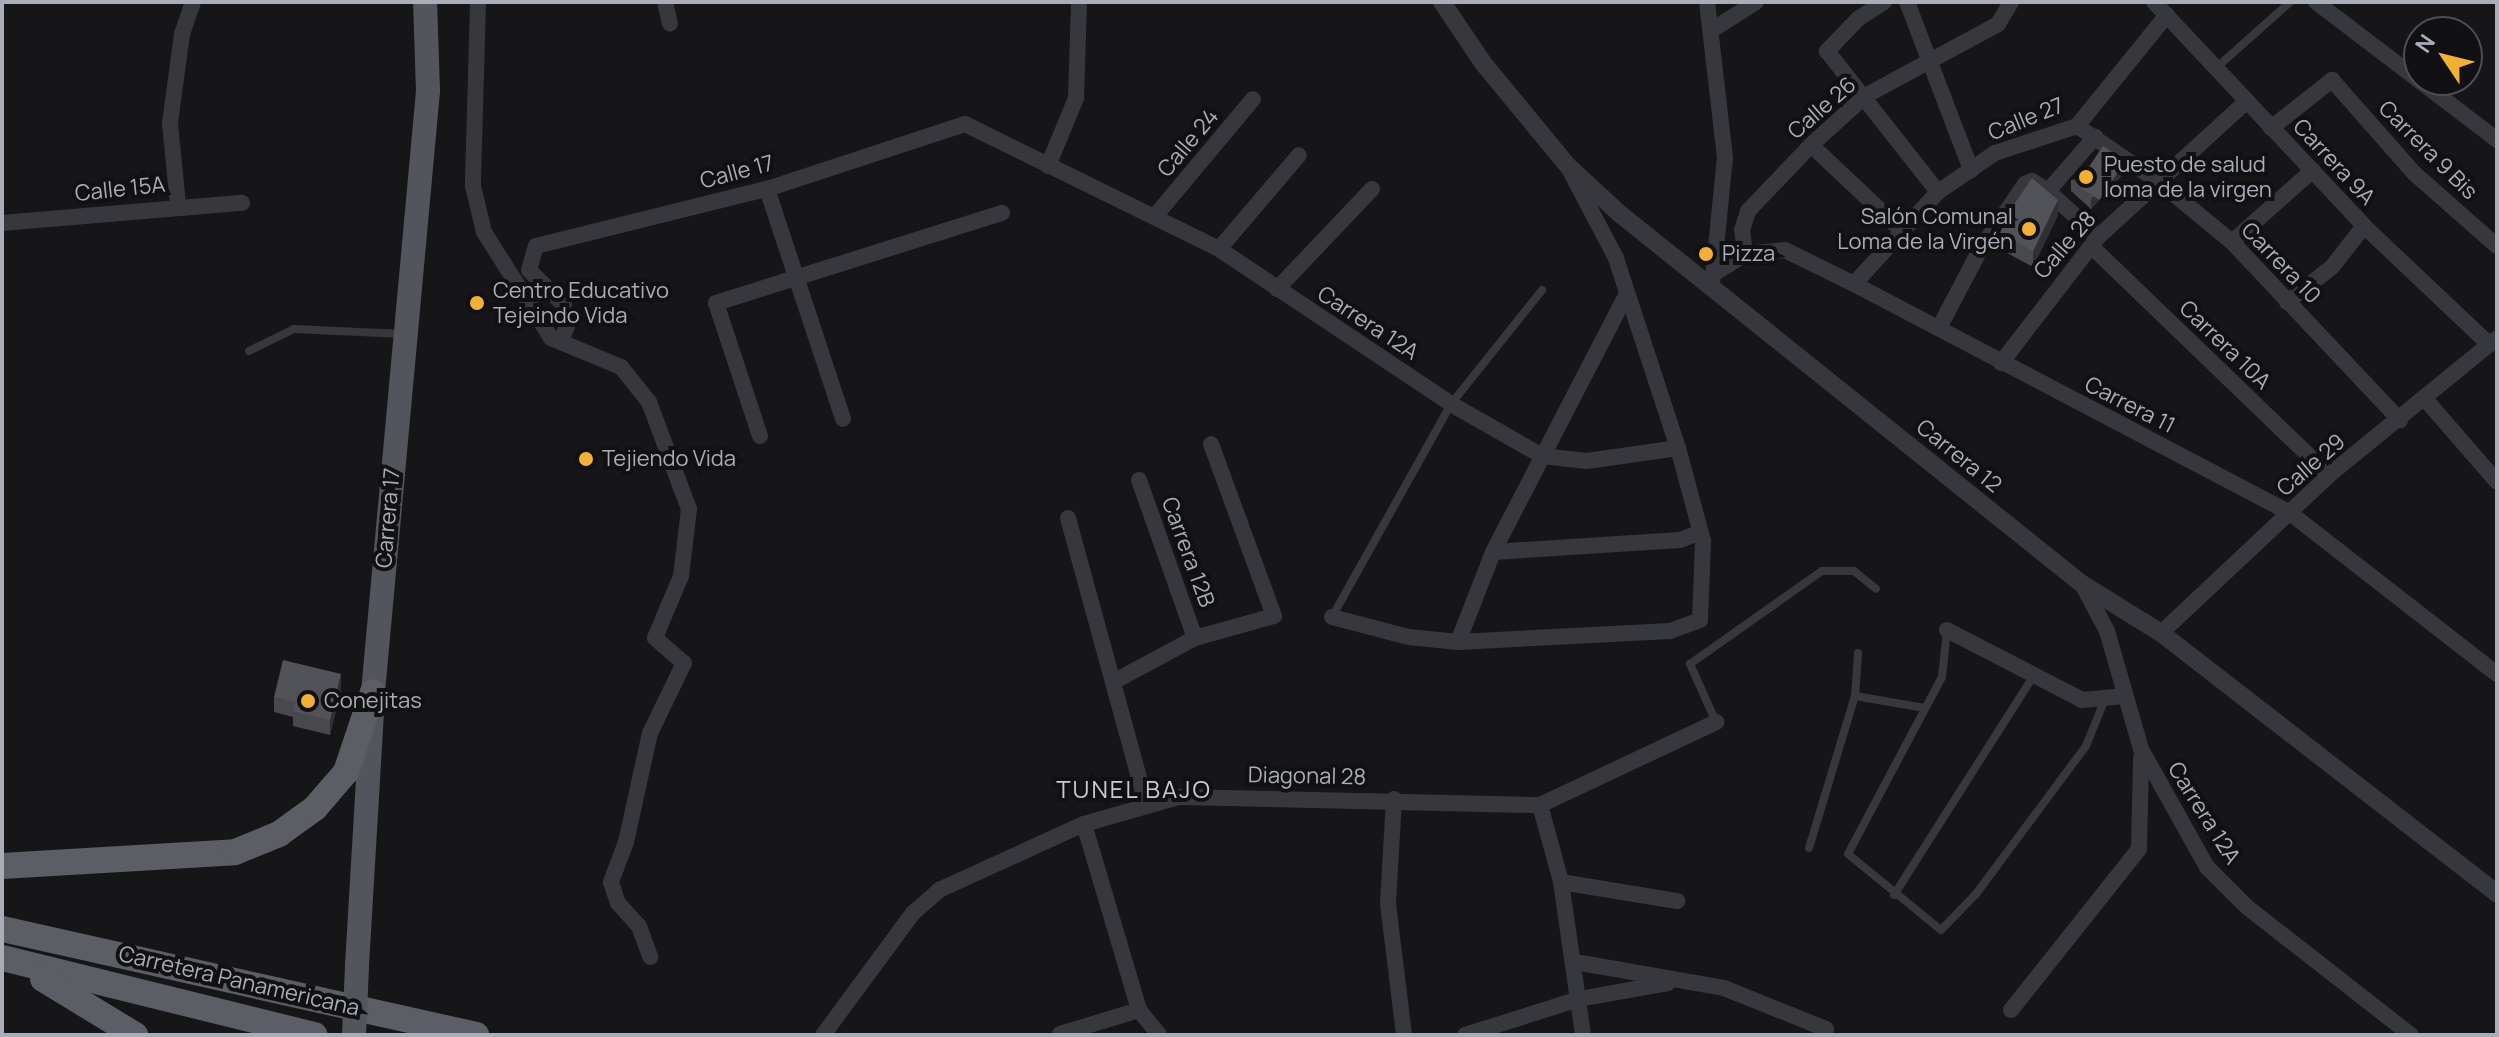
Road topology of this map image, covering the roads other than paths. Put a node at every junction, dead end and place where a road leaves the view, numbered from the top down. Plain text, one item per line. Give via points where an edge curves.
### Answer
1 (193, 2) edge
2 (425, 2) edge
3 (478, 2) edge
4 (665, 2) edge
5 (1079, 2) edge
6 (1442, 2) edge
7 (1707, 2) edge
8 (1756, 2) edge
9 (1884, 2) edge
10 (1907, 2) edge
11 (2011, 2) edge
12 (2154, 2) edge
13 (2290, 2) edge
14 (2316, 2) edge
15 (2167, 15) junction
16 (670, 23) dead end
17 (1712, 30) junction
18 (1927, 63) junction
19 (2216, 68) junction
20 (1865, 96) junction
21 (1253, 99) dead end
22 (2246, 102) junction
23 (2077, 126) junction
24 (2271, 128) junction
25 (2095, 137) junction
26 (2497, 140) edge
27 (1811, 145) junction
28 (1299, 155) dead end
29 (1567, 165) junction
30 (1048, 166) junction
31 (1971, 170) junction
32 (2313, 170) junction
33 (2158, 181) junction
34 (767, 189) junction
35 (1372, 189) dead end
36 (2048, 191) junction
37 (1938, 192) junction
38 (242, 203) dead end
39 (178, 205) junction
40 (1002, 213) dead end
41 (1156, 215) junction
42 (2, 223) edge
43 (2364, 226) junction
44 (1900, 229) junction
45 (2095, 241) junction
46 (2232, 242) junction
47 (2497, 246) edge
48 (1219, 249) junction
49 (1745, 254) junction
50 (795, 276) junction
51 (1713, 281) junction
52 (1854, 284) junction
53 (1277, 289) junction
54 (1542, 290) dead end
55 (1627, 294) junction
56 (2287, 302) junction
57 (1939, 328) junction
58 (404, 334) junction
59 (561, 341) junction
60 (2494, 342) edge
61 (249, 351) dead end
62 (2001, 363) junction
63 (2426, 400) junction
64 (1451, 404) junction
65 (843, 419) dead end
66 (2400, 420) junction
67 (760, 436) dead end
68 (1211, 444) dead end
69 (1678, 448) junction
70 (1542, 456) junction
71 (2329, 475) junction
72 (1139, 480) dead end
73 (2497, 482) edge
74 (2290, 513) junction
75 (1068, 518) dead end
76 (1701, 532) junction
77 (1493, 552) junction
78 (2082, 584) junction
79 (1876, 589) dead end
80 (1332, 617) joint
81 (1947, 630) joint
82 (2161, 633) junction
83 (1195, 638) junction
84 (1458, 642) junction
85 (1858, 653) dead end
86 (2497, 674) edge
87 (2032, 678) junction
88 (1113, 682) junction
89 (373, 692) junction
90 (1855, 696) junction
91 (2125, 696) junction
92 (2106, 698) junction
93 (1925, 708) junction
94 (1716, 722) joint
95 (2141, 749) junction
96 (1394, 799) junction
97 (1146, 804) junction
98 (1540, 805) junction
99 (1084, 824) junction
100 (1809, 848) dead end
101 (2, 866) edge
102 (1561, 882) junction
103 (2497, 894) edge
104 (1894, 895) junction
105 (1677, 901) dead end
106 (2, 929) edge
107 (650, 957) dead end
108 (2, 958) edge
109 (1575, 962) junction
110 (1681, 980) junction
111 (1579, 999) junction
112 (1139, 1010) junction
113 (2011, 1010) dead end
114 (1826, 1029) dead end
115 (1060, 1034) edge
116 (135, 1035) edge
117 (315, 1035) edge
118 (354, 1035) edge
119 (476, 1035) edge
120 (823, 1035) edge
121 (1159, 1035) edge
122 (1404, 1035) edge
123 (1465, 1035) edge
124 (1583, 1035) edge
125 (2411, 1035) edge

1 - 39 street via 182,34 170,123
2 - 58 main road, Carrera 17 via 428,91
3 - 59 street via 473,186 480,222 505,271 551,338
4 - 16 street
5 - 30 street via 1076,98
6 - 29 street, Carrera 12 via 1483,63
7 - 17 street
8 - 17 street
9 - 20 street via 1858,19 1827,51
10 - 18 street
11 - 18 street, Calle 26 via 1998,24
12 - 15 street, Carrera 9A
13 - 19 lane
14 - 26 street
15 - 19 street, Carrera 9A
15 - 23 street, Calle 27
17 - 51 street via 1725,157
18 - 20 street, Calle 26
18 - 31 street
19 - 22 street, Carrera 9A
20 - 27 street, Calle 26
20 - 37 street
21 - 41 street, Calle 24
22 - 24 street, Carrera 9A
22 - 33 street, Calle 28
23 - 25 street, Carrera 10
23 - 31 street, Calle 27 via 1995,153
24 - 32 street, Carrera 9A
24 - 47 street, Carrera 9 Bis via 2332,80 2415,174
25 - 33 street, Carrera 10
25 - 36 street
27 - 44 street
27 - 49 street, Calle 26 via 1748,211 1742,230
28 - 48 street
29 - 51 street, Carrera 12
29 - 55 street via 1616,258
30 - 34 street, Calle 17 via 965,124
30 - 41 street, Carrera 12A
31 - 37 street, Calle 27
32 - 43 street, Carrera 9A
32 - 46 street
33 - 45 street, Calle 28
33 - 46 street, Carrera 10
34 - 50 street
34 - 59 street, Calle 17 via 536,246 529,270 564,305 567,326
35 - 53 street
36 - 45 street, Carrera 10A
36 - 57 street via 2032,181 2025,184 1981,248
37 - 44 street, Calle 27
38 - 39 street, Calle 15A
39 - 42 street, Calle 15A
40 - 50 street
41 - 48 street, Carrera 12A
43 - 56 street via 2332,267
43 - 60 street, Carrera 9A
44 - 52 street, Calle 27
45 - 62 street, Calle 28
45 - 71 street, Carrera 10A
46 - 56 street, Carrera 10
48 - 53 street, Carrera 12A
49 - 51 street, Carrera 11
49 - 52 street, Carrera 11 via 1785,250
50 - 65 street
50 - 67 street via 716,303
51 - 78 street, Carrera 12
52 - 57 street, Carrera 11
53 - 64 street, Carrera 12A
54 - 64 lane
55 - 69 street
55 - 70 street
56 - 66 street, Carrera 10
57 - 62 street, Carrera 11
58 - 61 lane via 294,329
58 - 89 main road, Carrera 17
59 - 107 street via 621,367 649,402 689,509 681,576 655,638 684,663 650,733 626,842 611,882 618,903 639,926
60 - 63 street, Calle 29
62 - 74 street, Carrera 11
63 - 66 street, Calle 29
63 - 73 street
64 - 70 street, Carrera 12A
64 - 80 lane
66 - 71 street, Calle 29
68 - 83 street via 1274,616
69 - 70 street, Carrera 12A via 1587,461
69 - 76 street
70 - 77 street
71 - 74 street, Calle 29
72 - 83 street, Carrera 12B
74 - 82 street, Calle 29
74 - 86 street, Carrera 11
75 - 88 street
76 - 77 street via 1680,540
76 - 84 street via 1700,620 1670,631
77 - 84 street
78 - 82 street, Carrera 12
78 - 91 street, Carrera 12A via 2107,631
79 - 94 lane via 1854,571 1822,571 1690,664
80 - 84 street via 1409,637
81 - 87 street
81 - 93 lane via 1942,677
82 - 103 street, Carrera 12
83 - 88 street
85 - 90 lane
87 - 92 street via 2082,700
87 - 104 lane
88 - 97 street
89 - 101 highway via 346,772 315,808 279,834 235,852
89 - 118 main road, Carrera 17, bridge
90 - 93 lane
90 - 100 lane
91 - 92 street
91 - 95 street, Carrera 12A
92 - 104 lane via 2086,746 1976,894 1941,930
93 - 104 lane via 1848,854
94 - 98 street, Diagonal 28
95 - 113 street via 2144,808 2139,849
95 - 125 street, Carrera 12A via 2207,867 2247,907
96 - 97 street, Diagonal 28 via 1179,797
96 - 98 street, Diagonal 28
96 - 122 street via 1388,904
97 - 99 street, Diagonal 28
98 - 102 street
99 - 112 street
99 - 120 street, Diagonal 28 via 939,890 904,924
102 - 105 street
102 - 109 street
106 - 119 highway, Carretera Panamericana
108 - 116 highway via 81,999
108 - 117 highway
109 - 110 street
109 - 111 street
110 - 111 street
110 - 114 street via 1724,988
111 - 123 street
111 - 124 street
112 - 115 street
112 - 121 street

